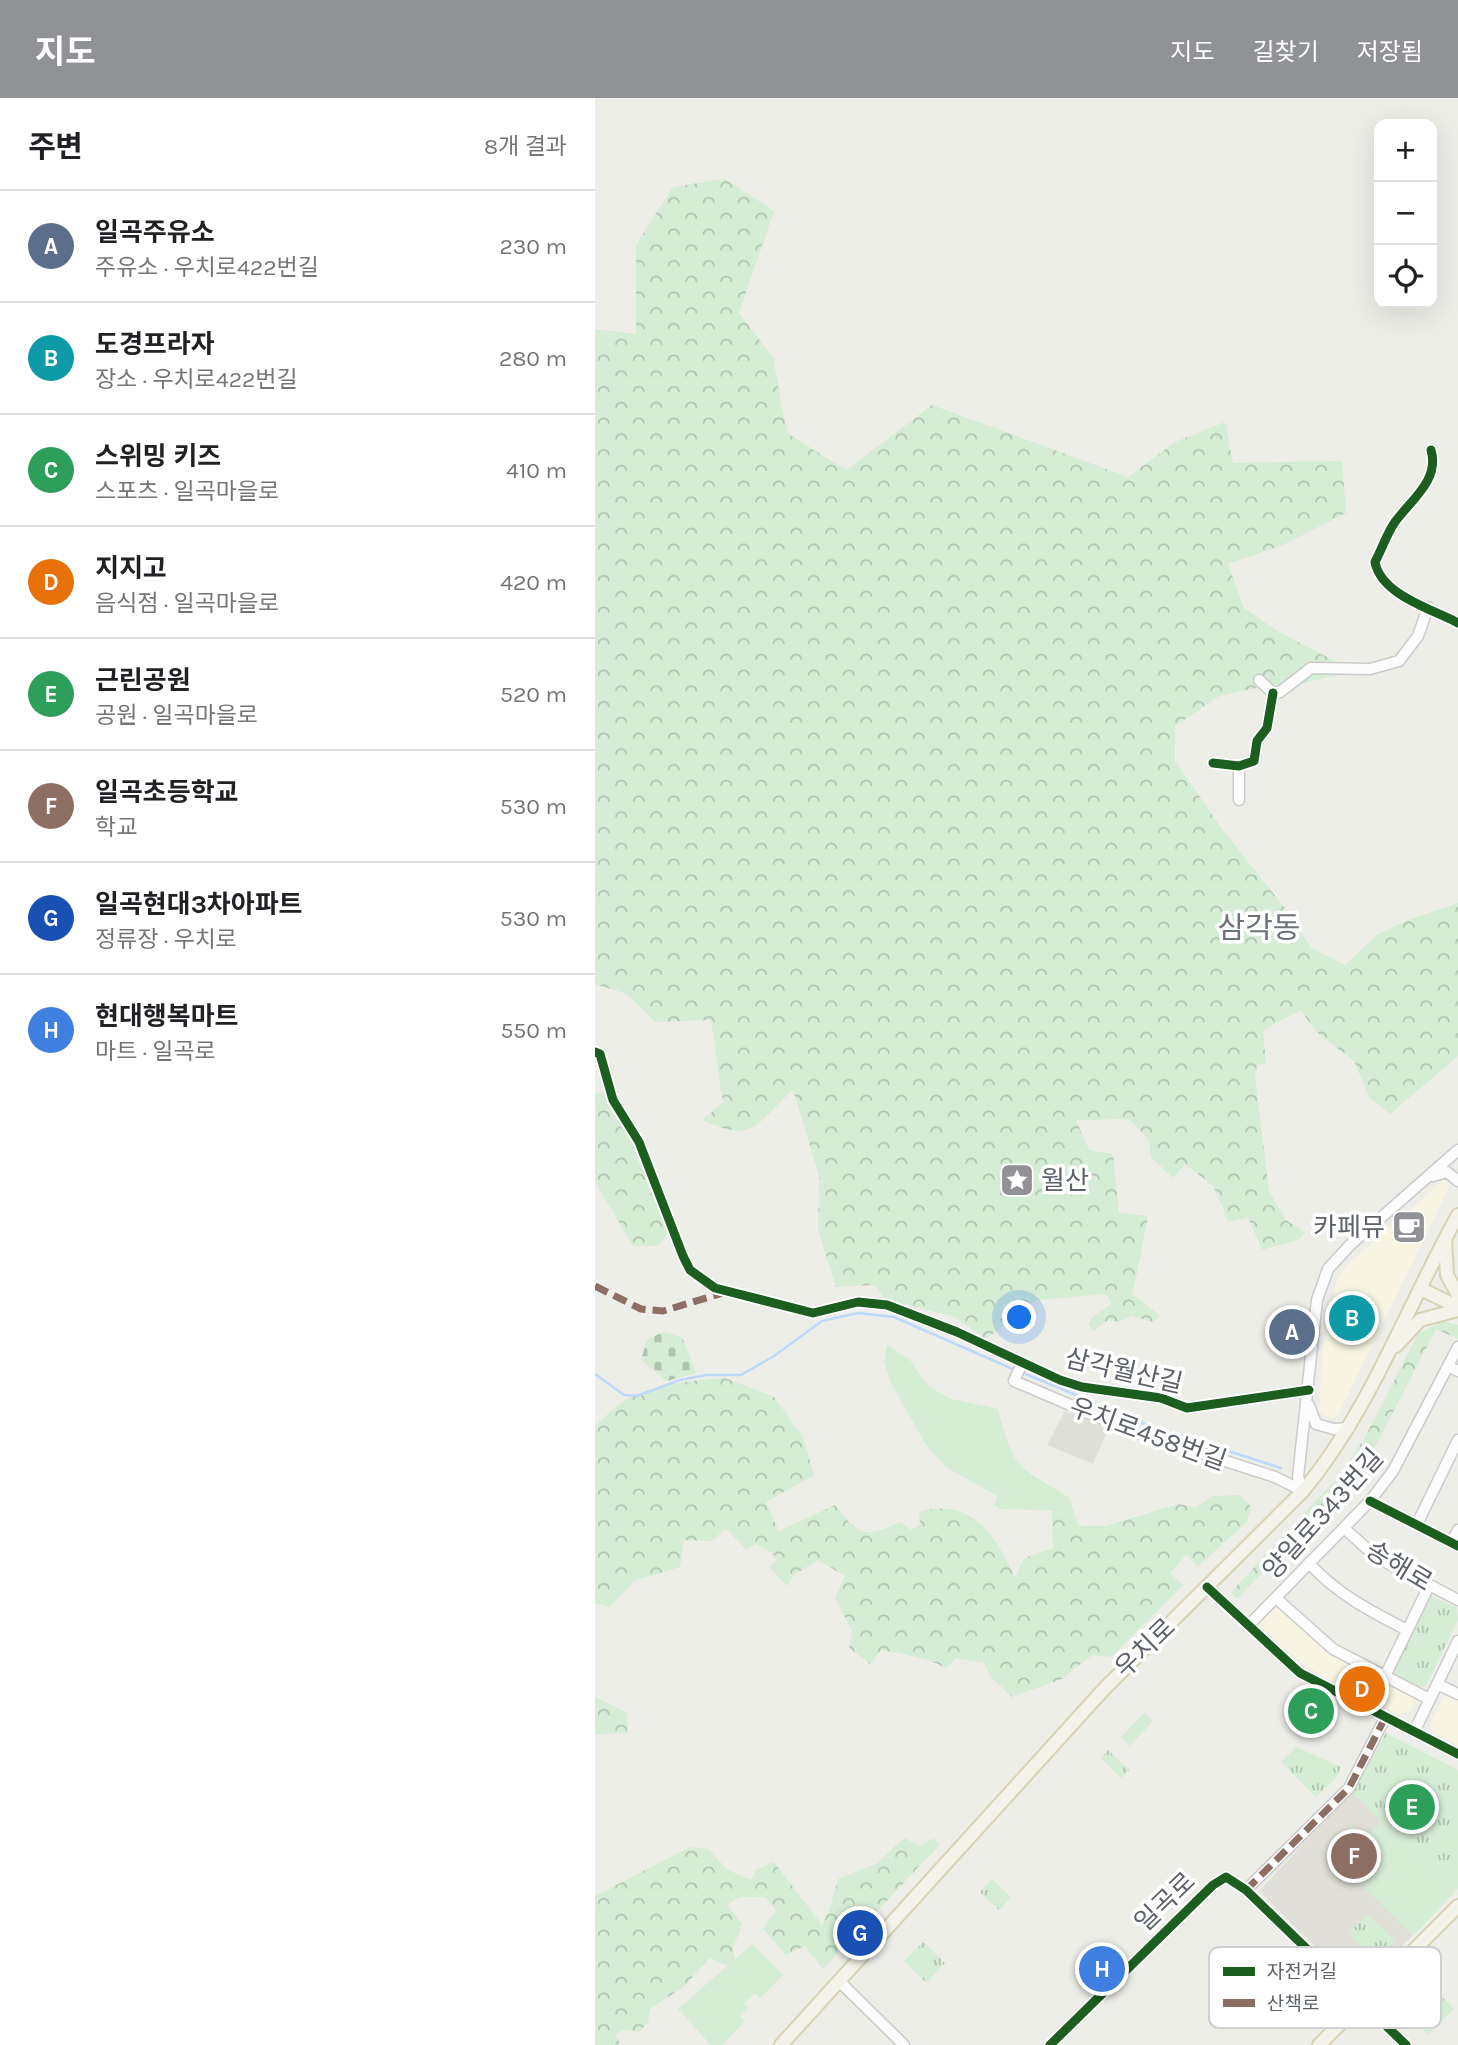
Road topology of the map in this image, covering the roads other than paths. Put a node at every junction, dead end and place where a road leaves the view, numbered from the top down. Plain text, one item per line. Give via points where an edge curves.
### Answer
1 (1431, 450) dead end
2 (1428, 607) junction
3 (1458, 623) edge
4 (1259, 680) dead end
5 (1273, 692) junction
6 (1213, 763) dead end
7 (1239, 766) junction
8 (1239, 800) dead end
9 (595, 1052) edge
10 (1458, 1150) edge
11 (1429, 1177) junction
12 (1458, 1181) edge
13 (1458, 1215) edge
14 (1445, 1238) junction
15 (1421, 1289) junction
16 (1458, 1295) edge
17 (1458, 1308) edge
18 (1458, 1347) edge
19 (1390, 1351) junction
20 (1023, 1363) junction
21 (1453, 1369) edge
22 (1308, 1394) junction
23 (1349, 1428) junction
24 (1458, 1440) edge
25 (1303, 1491) junction
26 (1370, 1501) junction
27 (1417, 1524) junction
28 (1344, 1528) junction
29 (1458, 1530) edge
30 (1455, 1545) edge
31 (1309, 1563) junction
32 (1429, 1586) junction
33 (1207, 1587) junction
34 (1276, 1598) junction
35 (1458, 1600) edge
36 (1248, 1626) junction
37 (1407, 1630) junction
38 (1458, 1641) edge
39 (1385, 1676) junction
40 (1437, 1684) junction
41 (1458, 1694) edge
42 (1429, 1699) junction
43 (1385, 1718) junction
44 (1414, 1732) junction
45 (1458, 1754) edge
46 (1246, 1890) junction
47 (1458, 1906) edge
48 (1305, 1947) edge
49 (1417, 1947) edge
50 (839, 1981) junction
51 (1336, 2028) edge
52 (1389, 2028) edge
53 (781, 2045) edge
54 (904, 2045) edge
55 (1050, 2045) edge
56 (1319, 2045) edge
57 (1406, 2045) edge

1 - 2 street via 1434,461 1428,480 1394,523 1375,562 1385,581
2 - 3 street
2 - 5 street via 1418,636 1399,661 1370,669 1311,668 1280,692
4 - 5 street
5 - 7 street via 1267,728 1257,741 1254,761
6 - 7 street
7 - 8 street
9 - 20 street, 삼각월산길 via 600,1054 613,1100 639,1142 683,1256 706,1283 813,1313 873,1302 933,1322
10 - 11 street
11 - 12 street via 1447,1172
11 - 22 street via 1328,1269 1317,1300
13 - 14 main road, 우치로
14 - 15 main road, 우치로
14 - 16 main road via 1447,1275
15 - 17 main road
15 - 19 main road, 우치로
17 - 19 main road via 1420,1320
18 - 21 street, 양일로343번길
19 - 23 main road, 우치로
20 - 22 street, 삼각월산길 via 1082,1387 1141,1394 1187,1408
20 - 25 street, 우치로458번길 via 1014,1381 1129,1430 1275,1477
21 - 26 street, 양일로343번길
22 - 23 street via 1316,1424
22 - 25 street via 1299,1477
23 - 25 main road, 우치로
24 - 27 street
25 - 33 main road, 우치로
26 - 27 street, 송해로
26 - 28 street, 양일로343번길
27 - 30 street, 송해로
28 - 31 street, 양일로343번길
28 - 32 street, 송해로 via 1376,1557
29 - 30 street
31 - 34 street, 양일로343번길
31 - 37 street, 양일로343번길 via 1333,1588
32 - 35 street, 송해로
32 - 37 street
33 - 36 street
33 - 50 main road, 우치로 via 1085,1708
34 - 36 street, 양일로343번길
34 - 39 street via 1333,1649
36 - 43 street via 1300,1673
37 - 39 street
38 - 40 street
39 - 42 street
40 - 41 street
40 - 42 street
42 - 44 street
43 - 44 street
43 - 46 street via 1349,1788
44 - 45 street
46 - 48 street
46 - 55 street, 일곡로 via 1226,1877 1213,1885
47 - 49 main road
50 - 53 main road, 우치로
50 - 54 street
51 - 56 main road
52 - 57 street

